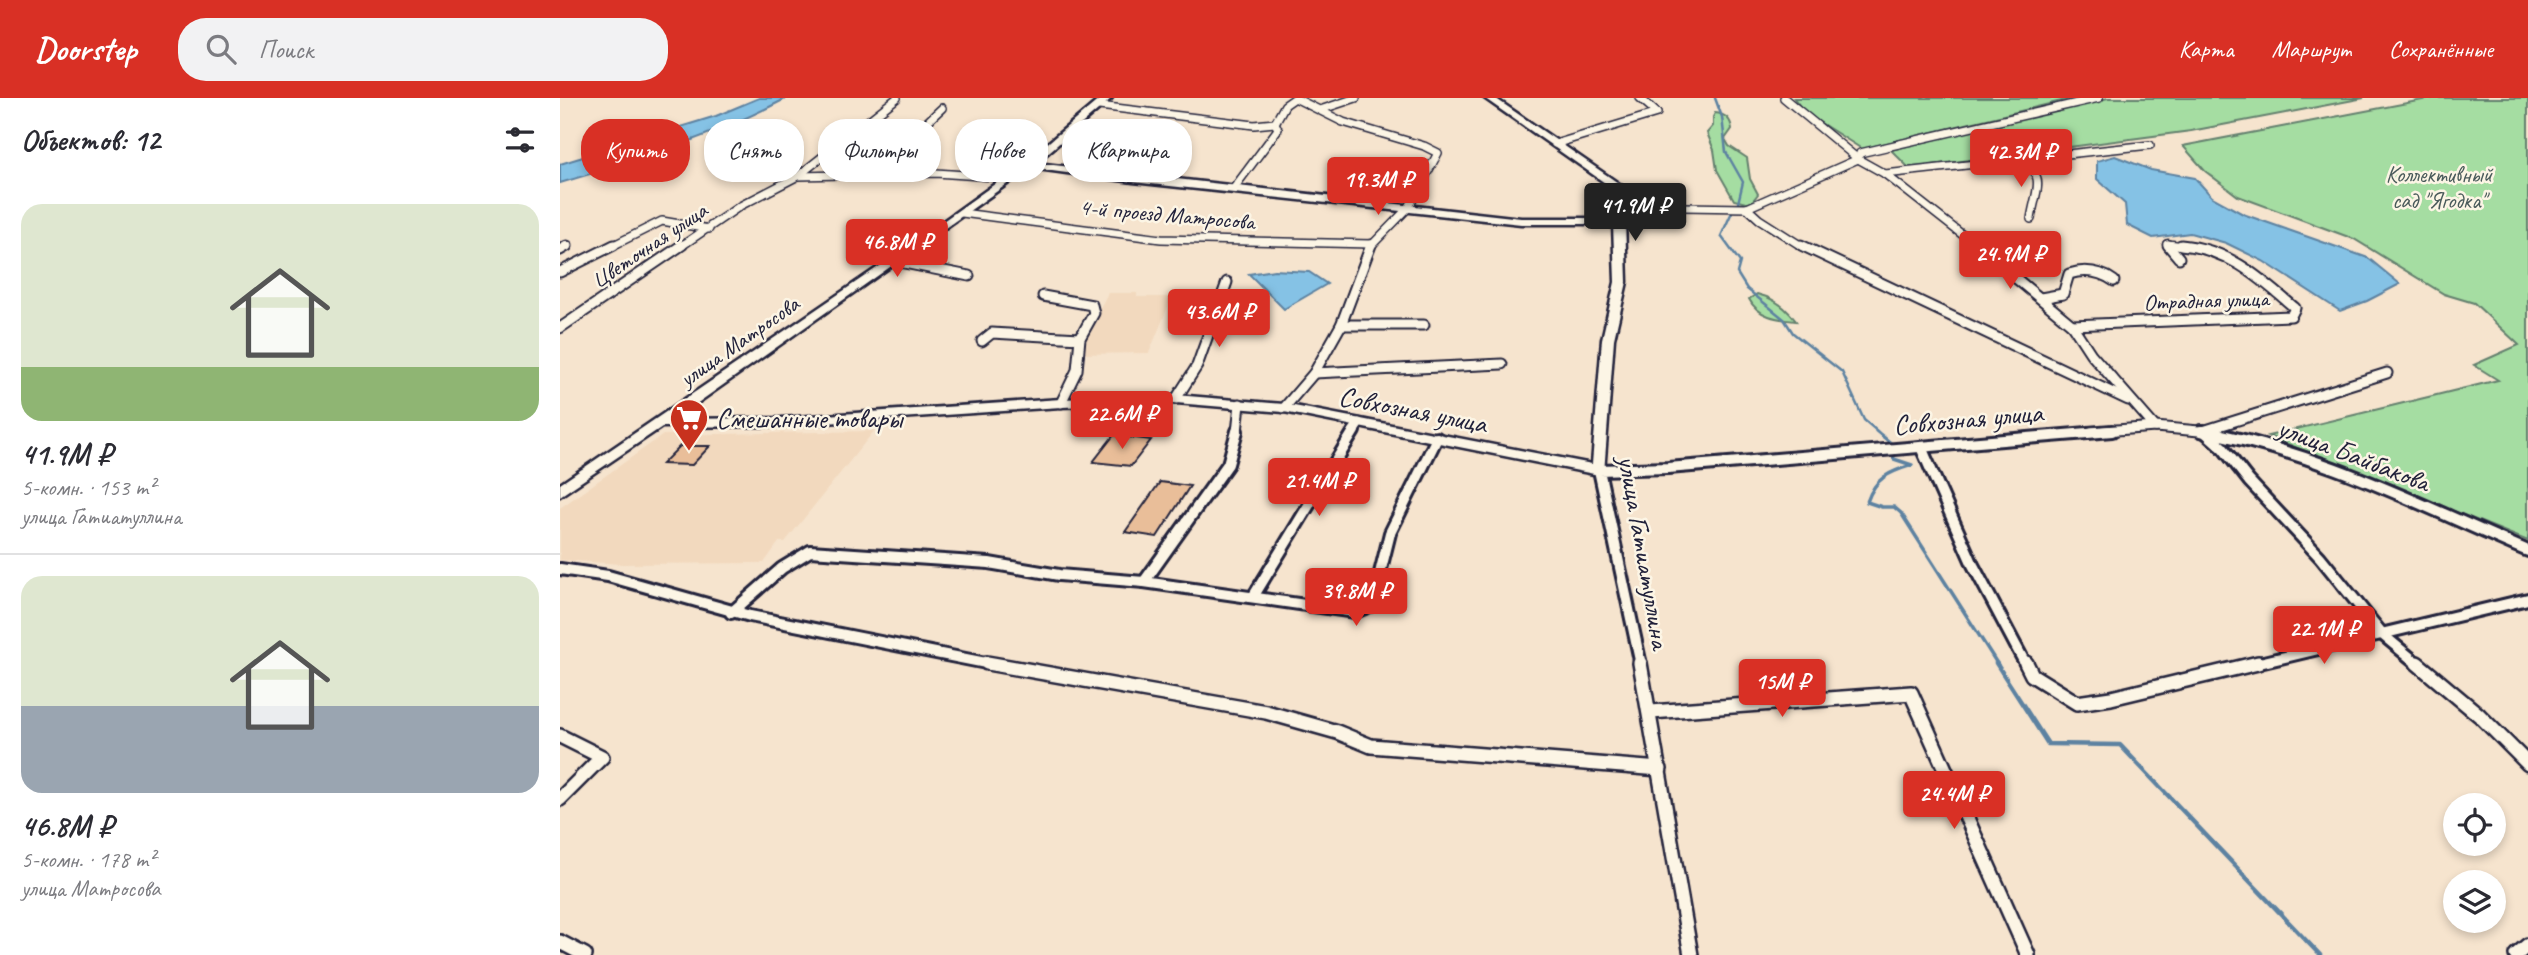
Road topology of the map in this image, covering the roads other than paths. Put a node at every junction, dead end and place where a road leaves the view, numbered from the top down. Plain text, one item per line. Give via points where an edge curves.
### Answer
1 (897, 98) edge
2 (1295, 98) edge
3 (1356, 98) edge
4 (1489, 98) edge
5 (1640, 98) edge
6 (1784, 98) edge
7 (2099, 98) edge
8 (1103, 102) edge
9 (942, 108) dead end
10 (1320, 110) junction
11 (930, 119) edge
12 (1275, 123) junction
13 (1555, 144) junction
14 (2150, 145) dead end
15 (1048, 148) edge
16 (2018, 158) junction
17 (1858, 159) junction
18 (1048, 168) edge
19 (804, 171) edge
20 (1885, 174) junction
21 (786, 182) edge
22 (1005, 182) edge
23 (1234, 188) junction
24 (1619, 206) junction
25 (1409, 207) junction
26 (1747, 208) junction
27 (962, 213) junction
28 (2031, 219) dead end
29 (1618, 221) junction
30 (709, 229) junction
31 (1371, 244) junction
32 (2179, 258) dead end
33 (894, 261) junction
34 (560, 272) edge
35 (969, 276) dead end
36 (2114, 281) dead end
37 (1227, 282) dead end
38 (1043, 296) dead end
39 (2041, 298) junction
40 (1424, 324) dead end
41 (1341, 325) junction
42 (2073, 325) junction
43 (560, 328) edge
44 (1080, 338) junction
45 (982, 341) dead end
46 (1502, 364) dead end
47 (1314, 373) junction
48 (2387, 373) dead end
49 (1176, 399) junction
50 (2132, 402) junction
51 (1061, 403) junction
52 (1240, 404) junction
53 (1284, 408) junction
54 (1359, 423) junction
55 (659, 424) junction
56 (2155, 427) junction
57 (2203, 431) junction
58 (1437, 438) junction
59 (1921, 447) junction
60 (1599, 470) junction
61 (560, 491) edge
62 (2528, 551) edge
63 (560, 569) edge
64 (1144, 582) junction
65 (1253, 597) junction
66 (2528, 599) edge
67 (731, 613) junction
68 (2383, 635) junction
69 (1651, 712) junction
70 (560, 736) edge
71 (2528, 764) edge
72 (1660, 769) junction
73 (560, 799) edge
74 (560, 942) edge
75 (2528, 945) edge
76 (585, 955) edge
77 (1691, 955) edge
78 (2028, 955) edge
79 (2516, 955) edge

1 - 19 street, Цветочная улица
2 - 10 street
2 - 12 street
3 - 10 street
4 - 13 street
5 - 13 street via 1657,114
6 - 17 street
7 - 17 street via 1860,153
8 - 12 street via 1254,125
8 - 15 street, улица Матросова
9 - 11 street
10 - 25 street via 1438,153
12 - 23 street via 1279,129
13 - 24 street via 1620,189
14 - 16 street
16 - 20 street
16 - 28 street via 2038,176
17 - 20 street
17 - 26 street
18 - 23 street, 4-й проезд Матросова
20 - 39 street
21 - 30 street, Цветочная улица via 740,206
22 - 27 street, улица Матросова
23 - 25 street, 4-й проезд Матросова
24 - 26 street
24 - 29 street, улица Гатиатуллина
25 - 29 street, 4-й проезд Матросова via 1521,221
25 - 31 street
26 - 50 street via 1810,251
27 - 31 street, 4-й проезд Матросова via 1161,239
27 - 33 street, улица Матросова
29 - 60 street, улица Гатиатуллина via 1621,282 1608,339
30 - 34 street via 662,221
30 - 43 street, Цветочная улица
31 - 41 street
32 - 42 street, Отрадная улица via 2166,244 2194,245 2234,257 2295,308 2291,316
33 - 35 street
33 - 55 street, улица Матросова
36 - 39 street via 2098,273 2076,271 2069,274 2063,295
37 - 49 street via 1196,366
38 - 44 street via 1092,305 1094,313
39 - 42 street
40 - 41 street
41 - 47 street
42 - 50 street
44 - 45 street via 992,333
44 - 51 street via 1077,370
46 - 47 street
47 - 53 street
48 - 57 street
49 - 51 street, Совхозная улица
49 - 52 street, Совхозная улица
50 - 56 street
51 - 55 street, Совхозная улица via 781,422
52 - 53 street, Совхозная улица
52 - 64 street via 1228,464
53 - 54 street, Совхозная улица
54 - 58 street, Совхозная улица
54 - 65 street
55 - 61 street, улица Матросова
56 - 57 street, улица Байбакова
56 - 59 street, Совхозная улица
57 - 62 street, улица Байбакова via 2332,467
57 - 68 street via 2320,557
58 - 60 street, Совхозная улица
58 - 65 street via 1390,533 1372,606 1355,612
59 - 60 street, Совхозная улица
59 - 68 street via 1978,576 2032,675 2077,703
60 - 69 street, улица Гатиатуллина
63 - 67 street via 589,570
64 - 65 street
64 - 67 street via 989,563 810,551 782,568
66 - 68 street
67 - 72 street via 1084,681 1256,708 1334,729 1371,746
68 - 71 street via 2479,715
69 - 72 street, улица Гатиатуллина
69 - 78 street via 1910,693
70 - 73 street via 602,757
72 - 77 street, улица Гатиатуллина
74 - 76 street
75 - 79 street

